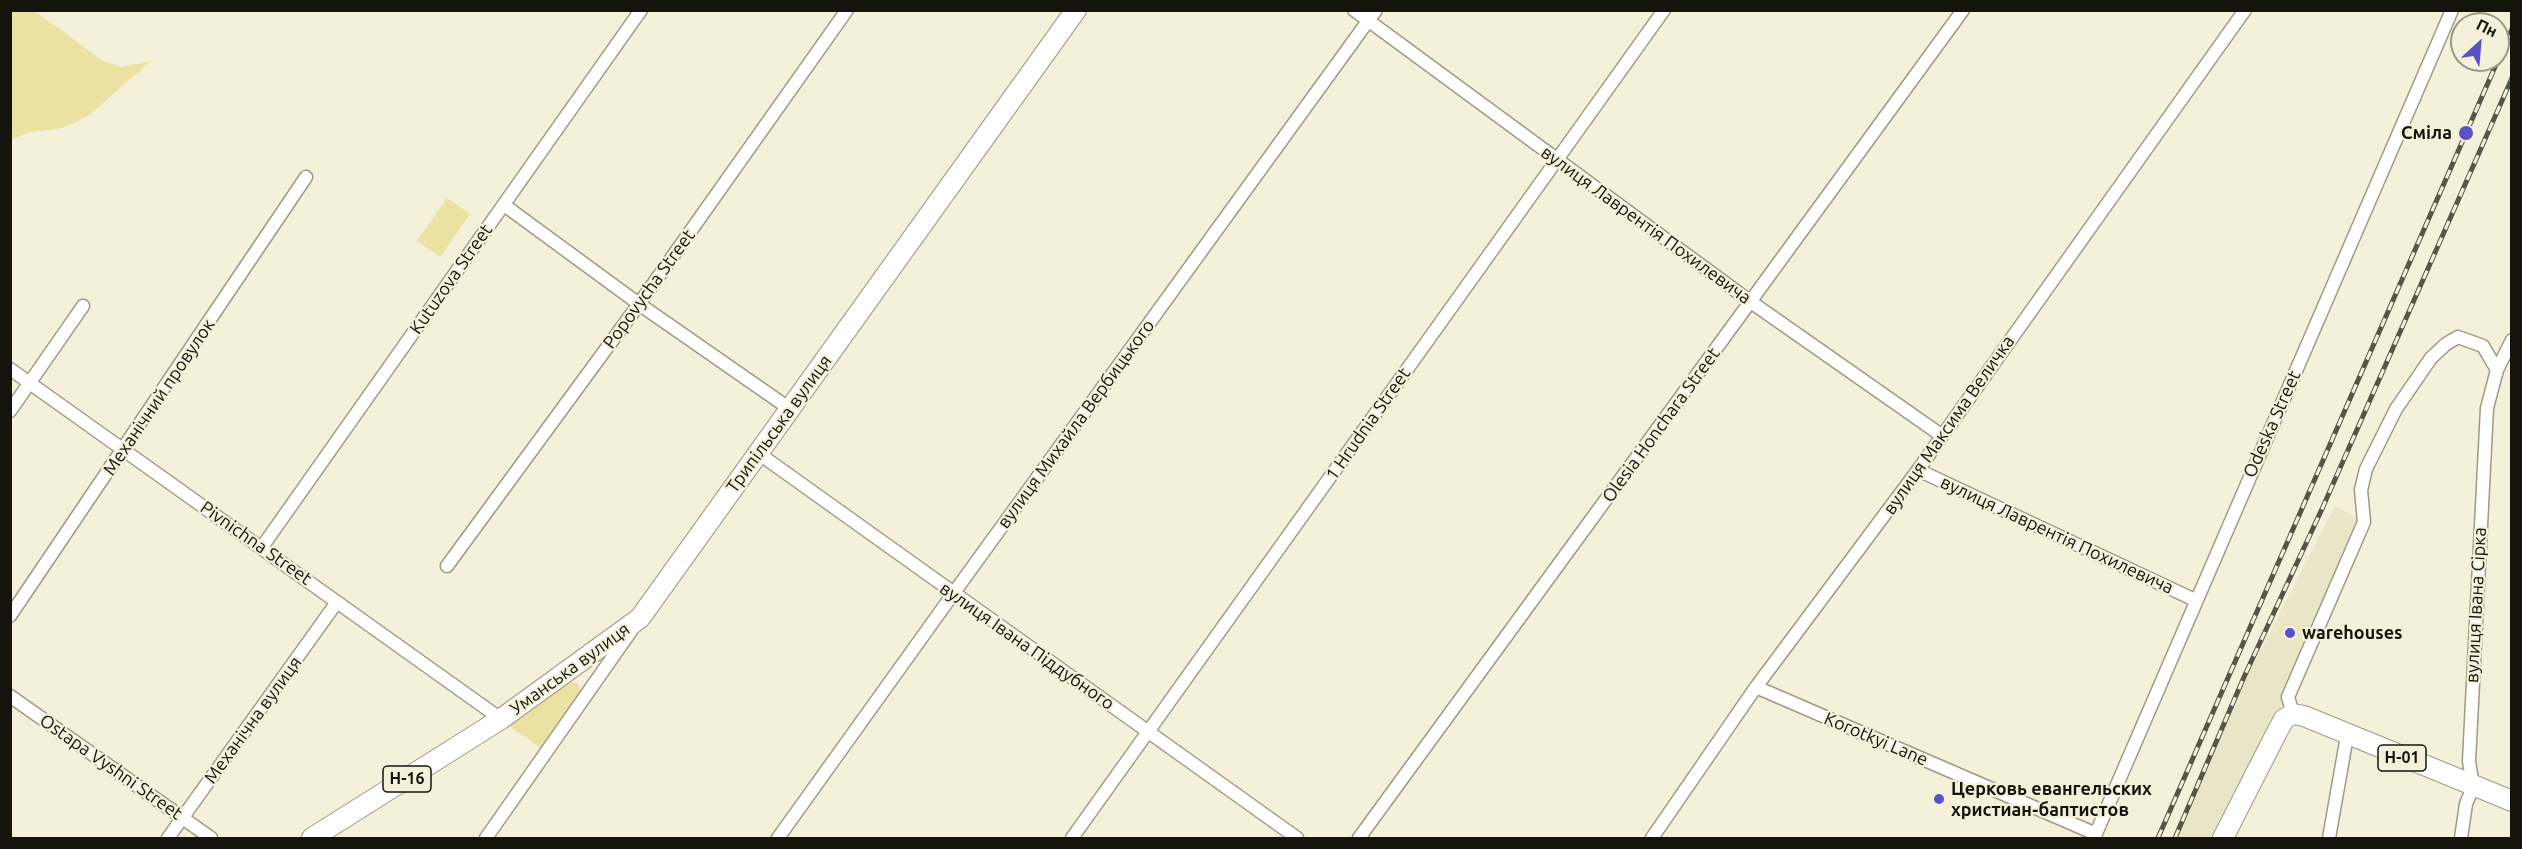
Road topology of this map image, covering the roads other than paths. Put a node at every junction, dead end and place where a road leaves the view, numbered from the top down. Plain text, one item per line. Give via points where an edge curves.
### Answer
1 (640, 10) edge
2 (848, 10) edge
3 (1076, 10) edge
4 (1354, 10) edge
5 (1376, 10) edge
6 (1664, 10) edge
7 (1963, 10) edge
8 (2245, 10) edge
9 (2452, 10) edge
10 (1369, 21) junction
11 (1557, 159) junction
12 (306, 177) dead end
13 (504, 205) junction
14 (1751, 302) junction
15 (639, 304) junction
16 (83, 306) dead end
17 (2511, 340) edge
18 (10, 369) edge
19 (2497, 370) junction
20 (30, 382) junction
21 (790, 409) junction
22 (10, 411) edge
23 (1941, 435) junction
24 (124, 450) junction
25 (758, 453) junction
26 (1918, 470) junction
27 (262, 547) junction
28 (447, 566) dead end
29 (953, 594) junction
30 (2195, 600) junction
31 (338, 602) junction
32 (10, 616) edge
33 (640, 618) junction
34 (1756, 687) junction
35 (10, 696) edge
36 (2294, 714) junction
37 (501, 719) junction
38 (1148, 732) junction
39 (2347, 736) junction
40 (2473, 787) junction
41 (2511, 801) edge
42 (182, 818) junction
43 (2095, 836) edge
44 (168, 838) edge
45 (211, 838) edge
46 (312, 838) edge
47 (486, 838) edge
48 (778, 838) edge
49 (1072, 838) edge
50 (1297, 838) edge
51 (1359, 838) edge
52 (1652, 838) edge
53 (2223, 838) edge
54 (2330, 838) edge
55 (2461, 838) edge

1 - 13 street, Kutuzova Street
2 - 15 street, Popovycha Street
3 - 21 main road, Трипільська вулиця
4 - 10 street, вулиця Лаврентія Похилевича
5 - 10 street, вулиця Михайла Вербицького
6 - 11 street, 1 Hrudnia Street
7 - 14 street, Olesia Honchara Street
8 - 23 street, вулиця Максима Величка
9 - 30 street, Odeska Street
10 - 11 street, вулиця Лаврентія Похилевича
10 - 29 street, вулиця Михайла Вербицького
11 - 14 street, вулиця Лаврентія Похилевича
11 - 38 street, 1 Hrudnia Street
12 - 24 street, Механічний провулок
13 - 15 street
13 - 27 street, Kutuzova Street
14 - 23 street, вулиця Лаврентія Похилевича
14 - 51 street, Olesia Honchara Street
15 - 21 street
15 - 28 street, Popovycha Street
16 - 20 street
17 - 19 street, вулиця Івана Сірка
18 - 20 street, Pivnichna Street
19 - 36 street via 2483,345 2458,337 2431,358 2396,409 2366,469 2361,490 2364,522 2288,697
19 - 40 street, вулиця Івана Сірка via 2486,419 2469,761
20 - 22 street
20 - 24 street, Pivnichna Street
21 - 25 main road, Трипільська вулиця
23 - 26 street, вулиця Максима Величка
24 - 27 street, Pivnichna Street
24 - 32 street, Механічний провулок
25 - 29 street, вулиця Івана Піддубного
25 - 33 main road, Трипільська вулиця
26 - 30 street, вулиця Лаврентія Похилевича
26 - 34 street, вулиця Максима Величка
27 - 31 street, Pivnichna Street
29 - 38 street, вулиця Івана Піддубного
29 - 48 street, вулиця Михайла Вербицького
30 - 43 street, Odeska Street
31 - 37 street, Pivnichna Street
31 - 42 street, Механічна вулиця
33 - 37 main road, Уманська вулиця
33 - 47 street, Трипільська вулиця
34 - 43 street, Korotkyi Lane
34 - 52 street, вулиця Максима Величка
35 - 42 street, Ostapa Vyshni Street
36 - 39 main road, Н-01
36 - 53 main road via 2284,719
37 - 46 main road, Н-16
38 - 49 street, 1 Hrudnia Street
38 - 50 street, вулиця Івана Піддубного
39 - 40 main road, Н-01
39 - 54 street
40 - 41 main road, Н-01
40 - 55 street, вулиця Івана Сірка
42 - 44 street, Механічна вулиця
42 - 45 street, Ostapa Vyshni Street

